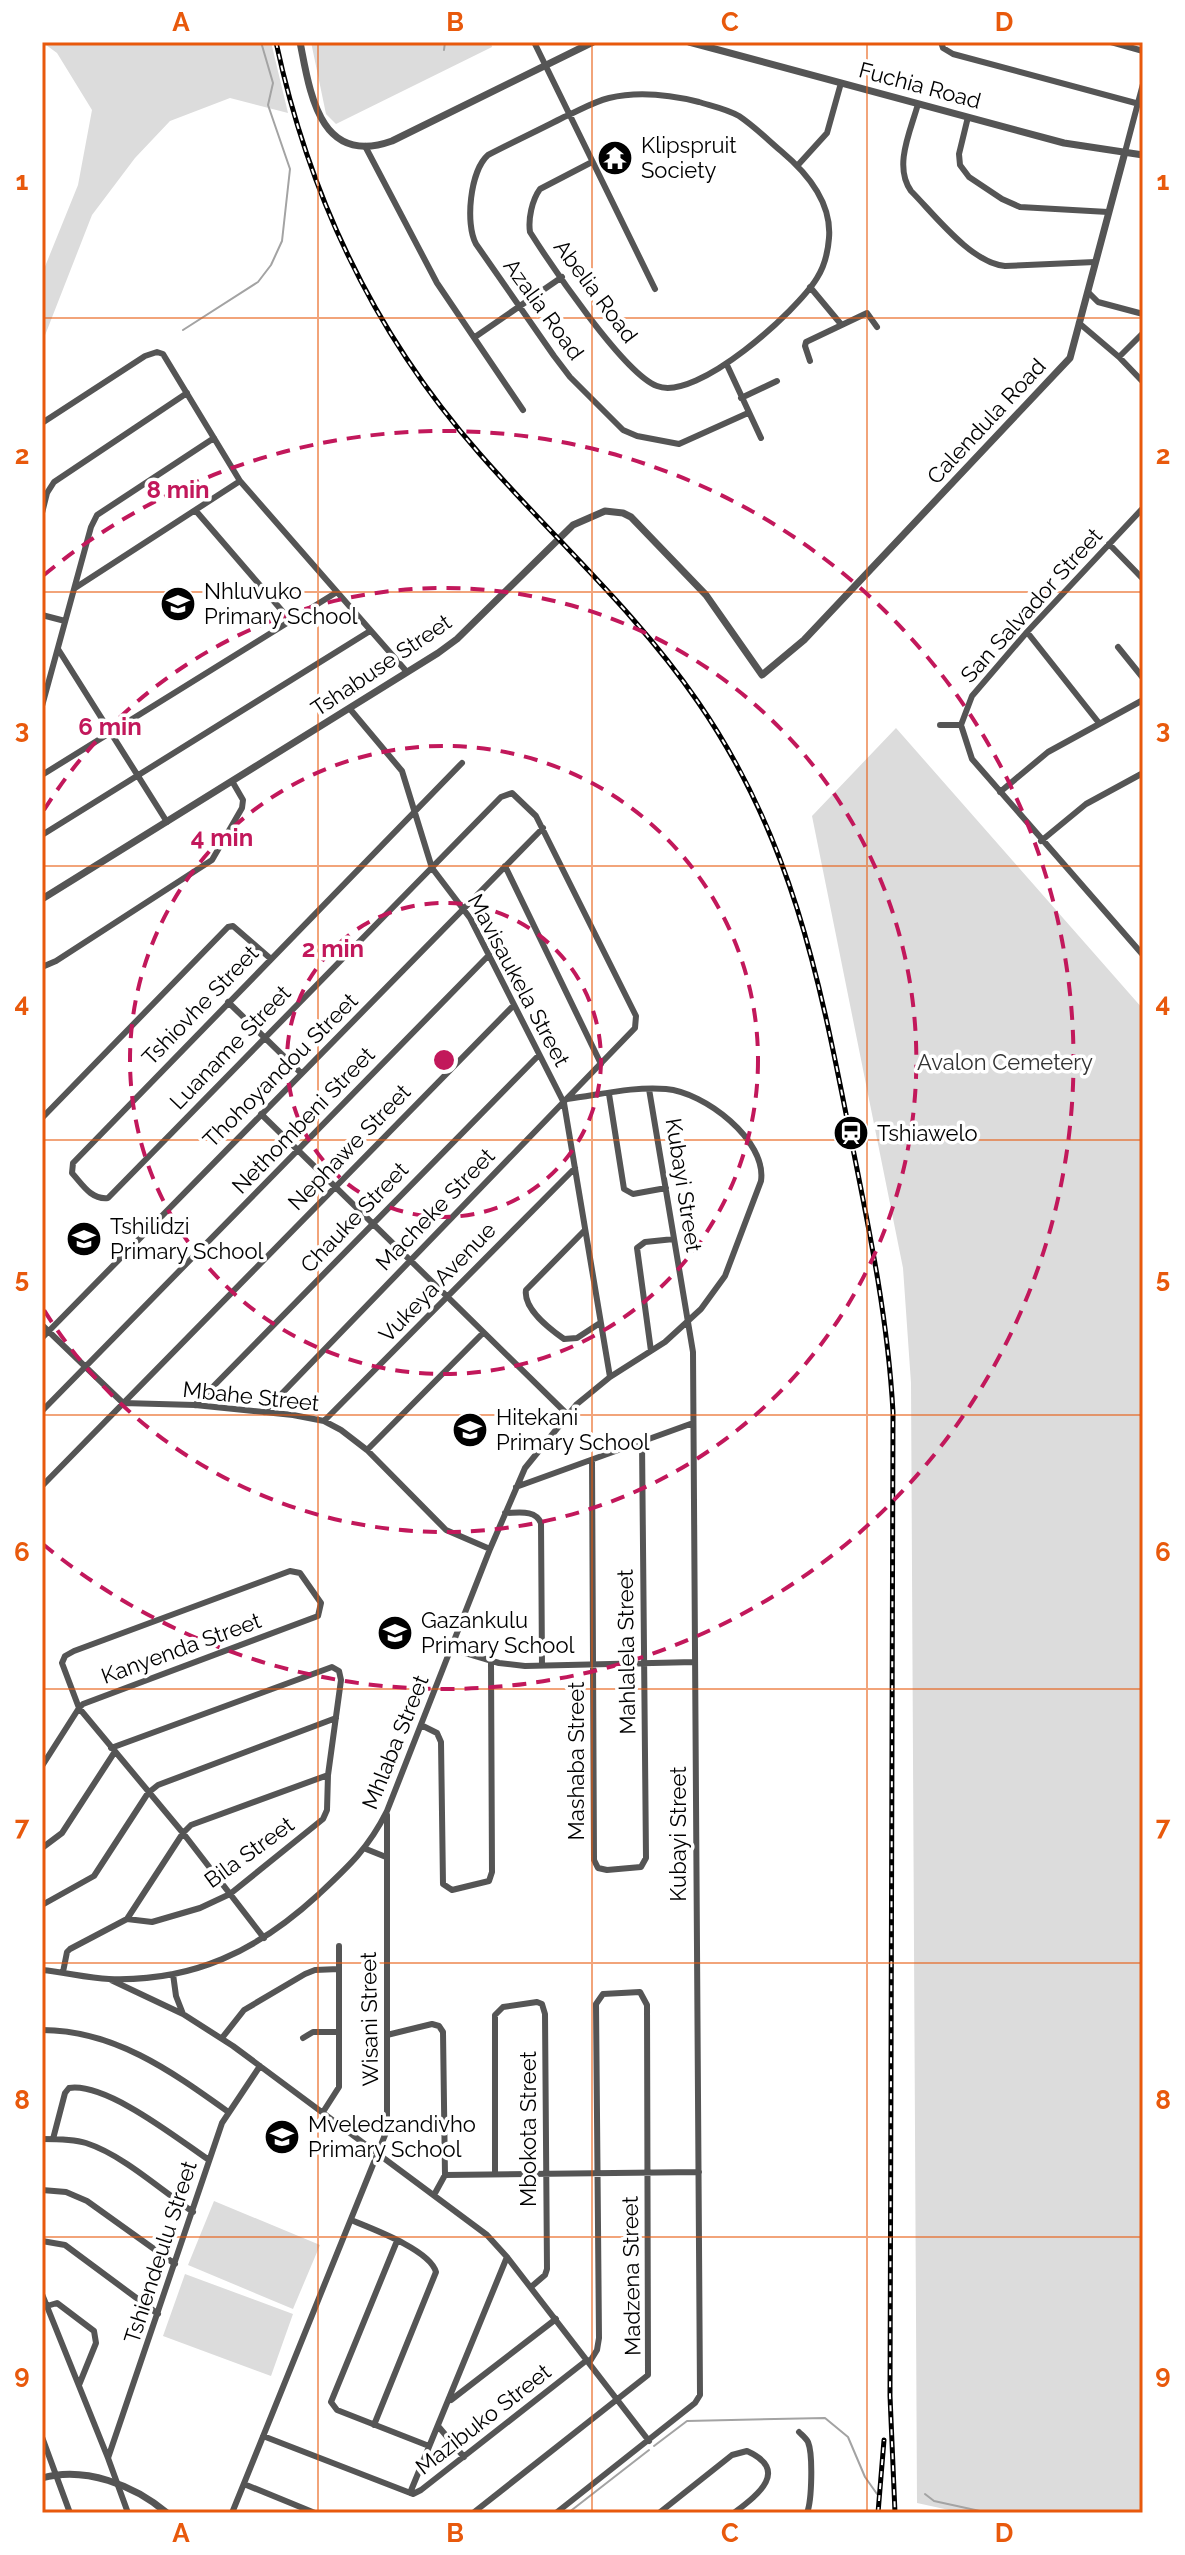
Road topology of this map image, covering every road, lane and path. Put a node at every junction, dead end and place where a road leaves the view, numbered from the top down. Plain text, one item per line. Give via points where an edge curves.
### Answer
1 (300, 42) edge
2 (534, 42) edge
3 (593, 42) edge
4 (689, 42) edge
5 (941, 42) edge
6 (1111, 42) edge
7 (723, 46) edge
8 (1143, 51) edge
9 (545, 65) junction
10 (841, 83) junction
11 (1143, 84) edge
12 (918, 104) junction
13 (1140, 104) edge
14 (570, 115) junction
15 (968, 117) junction
16 (365, 146) junction
17 (1125, 152) junction
18 (1143, 155) edge
19 (592, 162) junction
20 (798, 165) junction
21 (1108, 212) junction
22 (1095, 262) junction
23 (562, 277) junction
24 (810, 287) junction
25 (655, 289) dead end
26 (1088, 292) junction
27 (519, 308) junction
28 (1143, 314) edge
29 (840, 323) junction
30 (1079, 323) junction
31 (877, 327) dead end
32 (1143, 333) edge
33 (475, 337) junction
34 (1137, 338) junction
35 (1143, 344) edge
36 (1119, 357) junction
37 (810, 361) dead end
38 (727, 365) junction
39 (777, 381) dead end
40 (1143, 382) edge
41 (187, 393) junction
42 (741, 398) junction
43 (523, 410) dead end
44 (748, 413) junction
45 (42, 423) edge
46 (214, 438) junction
47 (761, 438) dead end
48 (240, 481) junction
49 (1143, 508) edge
50 (196, 511) junction
51 (42, 513) edge
52 (1109, 544) junction
53 (1143, 579) edge
54 (74, 588) junction
55 (337, 592) junction
56 (42, 615) edge
57 (290, 620) junction
58 (65, 621) junction
59 (370, 631) junction
60 (1027, 632) junction
61 (1118, 647) dead end
62 (57, 649) junction
63 (407, 672) junction
64 (762, 675) joint
65 (1143, 678) edge
66 (1143, 700) edge
67 (42, 706) edge
68 (350, 709) junction
69 (1099, 723) junction
70 (940, 725) dead end
71 (961, 725) junction
72 (111, 732) junction
73 (462, 763) dead end
74 (1143, 773) edge
75 (42, 775) edge
76 (138, 775) junction
77 (232, 781) junction
78 (1000, 792) junction
79 (415, 812) junction
80 (167, 822) junction
81 (543, 828) junction
82 (42, 835) edge
83 (1041, 841) junction
84 (505, 866) junction
85 (432, 868) junction
86 (42, 899) edge
87 (465, 908) junction
88 (489, 955) junction
89 (1143, 955) edge
90 (271, 959) junction
91 (42, 967) edge
92 (228, 1002) junction
93 (514, 1005) junction
94 (265, 1038) junction
95 (539, 1055) junction
96 (601, 1064) junction
97 (301, 1073) junction
98 (649, 1089) junction
99 (609, 1094) junction
100 (566, 1101) junction
101 (261, 1114) junction
102 (42, 1118) edge
103 (298, 1151) junction
104 (575, 1168) junction
105 (72, 1173) joint
106 (335, 1187) junction
107 (666, 1188) junction
108 (372, 1224) junction
109 (585, 1230) junction
110 (674, 1239) junction
111 (409, 1260) junction
112 (446, 1298) junction
113 (689, 1322) junction
114 (600, 1323) junction
115 (42, 1325) edge
116 (49, 1331) junction
117 (483, 1333) junction
118 (42, 1338) edge
119 (651, 1351) junction
120 (85, 1368) junction
121 (610, 1377) junction
122 (123, 1403) junction
123 (195, 1405) junction
124 (42, 1411) edge
125 (264, 1412) junction
126 (567, 1414) junction
127 (324, 1421) junction
128 (693, 1423) junction
129 (642, 1442) junction
130 (367, 1450) junction
131 (592, 1460) junction
132 (42, 1486) edge
133 (516, 1487) junction
134 (505, 1513) junction
135 (490, 1549) junction
136 (452, 1649) junction
137 (491, 1661) junction
138 (695, 1662) junction
139 (542, 1665) junction
140 (594, 1665) junction
141 (645, 1665) junction
142 (79, 1708) junction
143 (336, 1718) junction
144 (421, 1725) junction
145 (113, 1750) junction
146 (42, 1766) edge
147 (328, 1775) junction
148 (148, 1793) junction
149 (387, 1811) junction
150 (183, 1833) junction
151 (42, 1848) edge
152 (366, 1849) junction
153 (386, 1857) junction
154 (645, 1862) joint
155 (230, 1894) junction
156 (42, 1905) edge
157 (127, 1919) junction
158 (264, 1938) junction
159 (339, 1946) dead end
160 (339, 1969) junction
161 (42, 1970) edge
162 (63, 1972) junction
163 (173, 1974) junction
164 (107, 1979) junction
165 (183, 2014) junction
166 (42, 2030) edge
167 (339, 2032) junction
168 (387, 2035) junction
169 (222, 2038) junction
170 (303, 2038) dead end
171 (260, 2066) junction
172 (227, 2111) junction
173 (323, 2112) junction
174 (42, 2139) edge
175 (53, 2139) junction
176 (378, 2155) junction
177 (209, 2160) junction
178 (699, 2172) junction
179 (546, 2173) junction
180 (597, 2173) junction
181 (648, 2173) junction
182 (495, 2174) junction
183 (445, 2175) junction
184 (42, 2190) edge
185 (434, 2195) junction
186 (193, 2212) junction
187 (351, 2220) junction
188 (42, 2241) edge
189 (397, 2241) junction
190 (507, 2257) junction
191 (175, 2264) junction
192 (531, 2287) junction
193 (42, 2294) edge
194 (47, 2306) junction
195 (158, 2314) junction
196 (556, 2319) junction
197 (588, 2362) junction
198 (79, 2385) junction
199 (617, 2400) junction
200 (449, 2401) junction
201 (374, 2425) junction
202 (438, 2426) junction
203 (799, 2432) dead end
204 (263, 2436) junction
205 (42, 2437) edge
206 (649, 2441) junction
207 (429, 2446) junction
208 (464, 2457) junction
209 (108, 2458) junction
210 (56, 2475) junction
211 (42, 2478) edge
212 (118, 2484) junction
213 (244, 2484) junction
214 (410, 2493) junction
215 (70, 2513) edge
216 (128, 2513) edge
217 (167, 2513) edge
218 (232, 2513) edge
219 (315, 2513) edge
220 (473, 2513) edge
221 (556, 2513) edge
222 (659, 2513) edge
223 (734, 2513) edge
224 (807, 2513) edge

1 - 16 street via 324,125 338,138
2 - 9 street
3 - 9 street
4 - 7 street, Fuchia Road
5 - 13 street via 953,54
6 - 8 street
7 - 10 street, Fuchia Road
9 - 14 street
9 - 16 street via 392,141
10 - 12 street, Fuchia Road
10 - 20 street via 827,133
11 - 13 street, Calendula Road
12 - 15 street, Fuchia Road
12 - 22 street via 904,155 904,181 976,256 1005,266
13 - 17 street, Calendula Road
14 - 19 street
14 - 20 street via 614,97 684,98 740,117
14 - 27 street, Azalia Road via 488,155 480,166 469,214 472,238
15 - 17 street, Fuchia Road via 1064,143
15 - 21 street via 959,154 969,177 1020,207
16 - 33 street via 437,283
17 - 18 street, Fuchia Road
17 - 21 street, Calendula Road
19 - 23 street, Abelia Road via 535,196 530,232
19 - 25 street
20 - 24 street via 815,185 829,234 823,266
21 - 22 street, Calendula Road
22 - 26 street, Calendula Road
23 - 27 street
23 - 38 street, Abelia Road via 608,341 644,379 662,388 685,385
24 - 29 street
24 - 38 street
26 - 28 street via 1098,302
26 - 30 street, Calendula Road
27 - 33 street
27 - 44 street, Azalia Road via 570,377 630,434 679,444
29 - 31 street via 867,313
29 - 37 street via 806,342
30 - 36 street
30 - 64 street, Calendula Road via 1072,353 1061,368 804,640
32 - 34 street
33 - 43 street
34 - 35 street
34 - 36 street
36 - 40 street
38 - 42 street
39 - 42 street
41 - 45 street via 164,355 155,352
41 - 46 street
41 - 51 street via 59,478 50,486
42 - 44 street
44 - 47 street
46 - 48 street
46 - 54 street via 100,511
48 - 50 street
48 - 55 street
49 - 52 street, San Salvador Street
50 - 54 street
50 - 57 street
52 - 53 street
52 - 60 street, San Salvador Street
54 - 58 street
55 - 57 street
55 - 59 street
56 - 58 street
57 - 72 street
58 - 62 street
59 - 63 street
59 - 76 street
60 - 69 street
60 - 71 street, San Salvador Street via 976,692
61 - 65 street
62 - 67 street
62 - 72 street
63 - 64 street, Tshabuse Street via 457,639 573,525 605,511 631,517 706,595
63 - 68 street, Tshabuse Street
66 - 69 street
68 - 77 street, Tshabuse Street
68 - 79 street, Mavisaukela Street via 402,771
69 - 78 street via 1048,752
70 - 71 street
71 - 78 street via 972,759
72 - 75 street
72 - 76 street
73 - 79 street, Tshiovhe Street
74 - 83 street via 1081,808
76 - 80 street
76 - 82 street
77 - 80 street, Tshabuse Street
77 - 91 street via 242,808 212,860
78 - 83 street
79 - 85 street, Mavisaukela Street
79 - 90 street, Tshiovhe Street
80 - 86 street, Tshabuse Street
81 - 84 street, Thohoyandou Street
81 - 85 street, Luaname Street via 515,795 503,795
81 - 96 street, Macheke Street via 636,1016 633,1032
83 - 89 street
84 - 87 street, Thohoyandou Street
84 - 96 street
85 - 87 street, Mavisaukela Street
85 - 94 street, Luaname Street
87 - 88 street, Mavisaukela Street
87 - 97 street, Thohoyandou Street
88 - 93 street, Mavisaukela Street
88 - 103 street, Nethombeni Street
90 - 92 street, Tshiovhe Street
90 - 102 street via 237,927 228,927
92 - 94 street
92 - 105 street, Tshiovhe Street via 75,1159
93 - 95 street, Mavisaukela Street
93 - 106 street, Nephawe Street
94 - 97 street
94 - 105 street, Luaname Street via 108,1198 94,1196
95 - 100 street, Mavisaukela Street
95 - 108 street, Chauke Street
96 - 100 street, Macheke Street
97 - 101 street, Thohoyandou Street
98 - 99 street, Mhlaba Street
98 - 107 street, Kubayi Street
98 - 113 street, Mhlaba Street via 677,1090 718,1112 749,1140 761,1164 759,1189 725,1276
99 - 100 street, Mhlaba Street
99 - 107 street via 624,1189 633,1194
100 - 104 street, Mavisaukela Street
100 - 111 street, Macheke Street
101 - 103 street
101 - 116 street, Thohoyandou Street
103 - 106 street
103 - 120 street, Nethombeni Street
104 - 109 street, Mavisaukela Street
104 - 112 street, Vukeya Avenue
106 - 108 street
106 - 122 street, Nephawe Street
107 - 110 street, Kubayi Street
108 - 111 street
108 - 123 street, Chauke Street
109 - 114 street, Mavisaukela Street
109 - 114 street via 525,1296 564,1339 577,1338
110 - 113 street, Kubayi Street
110 - 119 street via 637,1248
111 - 112 street
111 - 125 street, Macheke Street
112 - 117 street
112 - 127 street, Vukeya Avenue
113 - 119 street, Mhlaba Street
113 - 128 street, Kubayi Street
114 - 121 street, Mavisaukela Street
115 - 116 street
116 - 118 street, Thohoyandou Street
116 - 120 street
117 - 126 street
117 - 130 street
119 - 121 street, Mhlaba Street
120 - 122 street
120 - 124 street, Nethombeni Street
121 - 126 street, Mhlaba Street
122 - 123 street, Mbahe Street
122 - 132 street, Nephawe Street
123 - 125 street, Mbahe Street
125 - 127 street, Mbahe Street
126 - 133 street, Mhlaba Street
127 - 130 street, Mbahe Street
128 - 129 street
128 - 138 street, Kubayi Street
129 - 131 street
129 - 141 street, Mahlalela Street
130 - 135 street, Mbahe Street via 446,1530
131 - 133 street
131 - 140 street, Mashaba Street
133 - 134 street, Mhlaba Street
134 - 135 street, Mhlaba Street
134 - 139 street via 531,1513 541,1523
135 - 136 street, Mhlaba Street
136 - 137 street
136 - 144 street, Mhlaba Street
137 - 139 street
137 - 144 street via 489,1881 452,1890 442,1879 441,1742 437,1733
138 - 141 street
138 - 178 street, Kubayi Street
139 - 140 street
140 - 141 street
140 - 154 street, Mashaba Street via 594,1862 607,1870 641,1867
141 - 154 street, Mahlalela Street
142 - 142 street, Kanyenda Street via 318,1616 321,1603 304,1576 290,1571 69,1654 62,1666
142 - 145 street
142 - 146 street
143 - 145 street, Bila Street via 340,1674 332,1667
143 - 147 street, Bila Street
143 - 148 street
144 - 149 street, Mhlaba Street
145 - 148 street
145 - 151 street via 62,1833
147 - 150 street via 191,1825
147 - 155 street, Bila Street via 323,1819
148 - 150 street
148 - 156 street via 94,1876
149 - 152 street, Mhlaba Street
149 - 153 street, Wisani Street
150 - 155 street
150 - 157 street
152 - 153 street
152 - 158 street, Mhlaba Street
153 - 168 street, Wisani Street
155 - 157 street, Bila Street via 152,1922
155 - 158 street
157 - 162 street, Bila Street via 70,1949
158 - 163 street, Mhlaba Street via 218,1962
159 - 160 street
160 - 167 street
160 - 169 street via 312,1970 261,1999 241,2012
161 - 162 street, Mhlaba Street
162 - 164 street, Mhlaba Street
163 - 164 street, Mhlaba Street
163 - 165 street
164 - 165 street
165 - 169 street
166 - 172 street via 127,2047
167 - 170 street via 313,2032
167 - 173 street via 339,2087
168 - 176 street, Wisani Street via 389,2120
168 - 183 street via 432,2024 443,2032
169 - 171 street
171 - 172 street, Tshiendeulu Street
171 - 173 street
172 - 177 street, Tshiendeulu Street
173 - 176 street
174 - 175 street
175 - 177 street via 65,2093 75,2087 110,2097
175 - 186 street via 96,2147
176 - 185 street
176 - 187 street, Wisani Street
177 - 186 street, Tshiendeulu Street
178 - 181 street
178 - 206 street, Kubayi Street via 700,2395
179 - 180 street
179 - 182 street
179 - 182 street, Mbokota Street via 544,2009 533,2001 503,2007 494,2021
179 - 192 street, Mbokota Street via 547,2269
180 - 181 street
180 - 181 street, Madzena Street via 598,1999 603,1994 640,1992 646,2000
180 - 197 street via 599,2338
181 - 199 street, Madzena Street via 649,2370
182 - 183 street
183 - 185 street
184 - 191 street via 87,2201
185 - 190 street
186 - 191 street, Tshiendeulu Street
187 - 189 street
187 - 204 street, Wisani Street
188 - 195 street via 65,2245
189 - 201 street via 428,2260 436,2272
189 - 201 street via 332,2398 337,2410
190 - 192 street
190 - 200 street
191 - 195 street, Tshiendeulu Street
192 - 196 street
193 - 194 street
194 - 198 street
194 - 198 street via 57,2303 94,2331 96,2343
195 - 209 street, Tshiendeulu Street
196 - 197 street
196 - 200 street
197 - 199 street
197 - 208 street, Mazibuko Street
198 - 209 street
199 - 206 street
199 - 220 street, Madzena Street
200 - 202 street
201 - 207 street
202 - 207 street
202 - 208 street
203 - 224 street via 810,2455
204 - 213 street, Wisani Street
204 - 214 street, Mazibuko Street
205 - 210 street
206 - 221 street, Kubayi Street
207 - 214 street
208 - 214 street, Mazibuko Street
209 - 212 street
210 - 211 street
210 - 212 street
210 - 215 street
212 - 216 street
212 - 217 street
213 - 218 street, Wisani Street
213 - 219 street
222 - 223 street via 732,2455 747,2451 763,2462 766,2485

